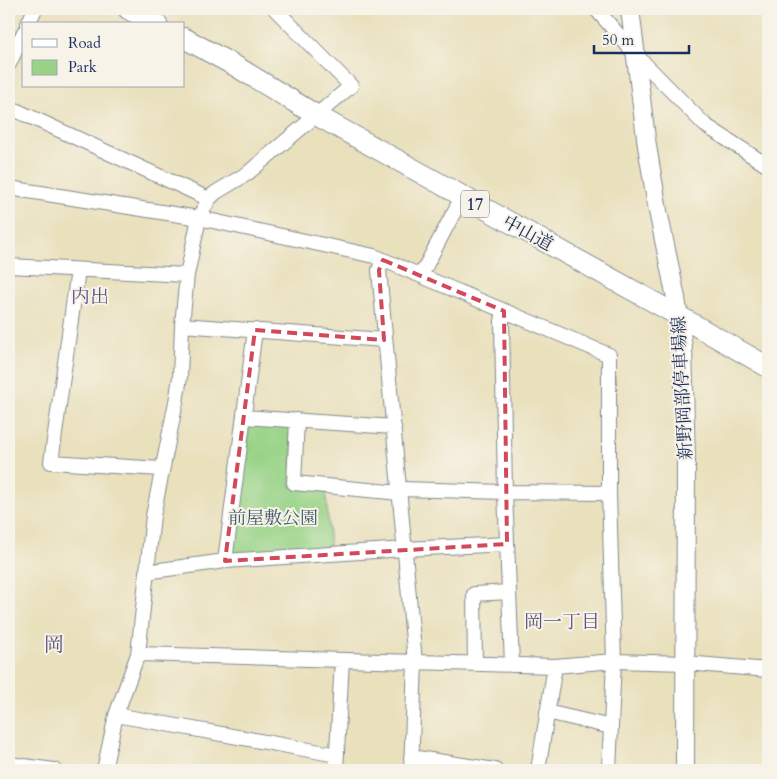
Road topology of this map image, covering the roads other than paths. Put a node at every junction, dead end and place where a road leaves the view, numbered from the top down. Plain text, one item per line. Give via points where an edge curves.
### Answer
1 (35, 9) edge
2 (128, 9) edge
3 (275, 9) edge
4 (596, 9) edge
5 (630, 9) edge
6 (29, 22) edge
7 (152, 22) edge
8 (22, 36) edge
9 (185, 39) edge
10 (636, 55) junction
11 (9, 64) edge
12 (9, 107) edge
13 (316, 115) junction
14 (768, 166) edge
15 (9, 188) edge
16 (462, 197) junction
17 (209, 199) junction
18 (199, 218) junction
19 (383, 260) junction
20 (9, 266) edge
21 (78, 270) junction
22 (187, 275) junction
23 (421, 275) junction
24 (504, 312) junction
25 (679, 316) junction
26 (182, 325) junction
27 (255, 330) junction
28 (384, 340) junction
29 (768, 367) edge
30 (244, 417) junction
31 (297, 420) junction
32 (394, 427) junction
33 (161, 469) junction
34 (400, 491) junction
35 (505, 492) junction
36 (609, 493) junction
37 (507, 544) junction
38 (405, 549) junction
39 (225, 561) junction
40 (146, 572) junction
41 (509, 592) junction
42 (138, 654) junction
43 (342, 660) junction
44 (614, 661) junction
45 (415, 662) junction
46 (686, 663) junction
47 (475, 664) junction
48 (512, 665) junction
49 (555, 666) junction
50 (768, 670) edge
51 (547, 712) junction
52 (116, 715) junction
53 (611, 727) junction
54 (337, 755) junction
55 (9, 764) edge
56 (411, 764) edge
57 (54, 770) edge
58 (104, 770) edge
59 (336, 770) edge
60 (495, 770) edge
61 (538, 770) edge
62 (609, 770) edge
63 (685, 770) edge

1 - 6 street
2 - 7 highway
3 - 13 street via 351,86
4 - 10 street
5 - 10 main road, 新野岡部停車場線
8 - 11 street
9 - 13 highway, 中山道 / 17
10 - 14 street via 705,125
10 - 25 main road, 新野岡部停車場線 via 647,146
12 - 17 street
13 - 16 highway, 中山道 / 17
13 - 17 street via 248,172
15 - 18 street
16 - 23 street
16 - 25 highway, 中山道 / 17
17 - 18 street
18 - 19 street
18 - 22 street
19 - 23 street
19 - 28 street via 379,270
20 - 21 street
21 - 22 street
21 - 33 street via 51,462
22 - 26 street
23 - 24 street
24 - 35 street
24 - 36 street via 609,355
25 - 29 highway, 中山道 / 17
25 - 46 main road, 新野岡部停車場線 via 686,460
26 - 27 street
26 - 33 street via 180,377
27 - 28 street
27 - 30 street
28 - 32 street
30 - 31 street
30 - 39 street
31 - 32 street
31 - 34 street via 294,483
32 - 34 street
33 - 40 street
34 - 35 street
34 - 38 street
35 - 36 street
35 - 37 street
36 - 44 street
37 - 38 street
37 - 41 street
38 - 39 street
38 - 45 street
39 - 40 street
40 - 42 street
41 - 47 street via 474,594
41 - 48 street
42 - 43 street
42 - 52 street
43 - 45 street
43 - 54 street
44 - 46 street
44 - 49 street
44 - 53 street
45 - 47 street
45 - 56 street
46 - 50 street
46 - 63 main road, 新野岡部停車場線
47 - 48 street
48 - 49 street
49 - 51 street
51 - 53 street
51 - 61 street
52 - 54 street
52 - 58 street
53 - 62 street
54 - 59 street
55 - 57 street
56 - 60 street

